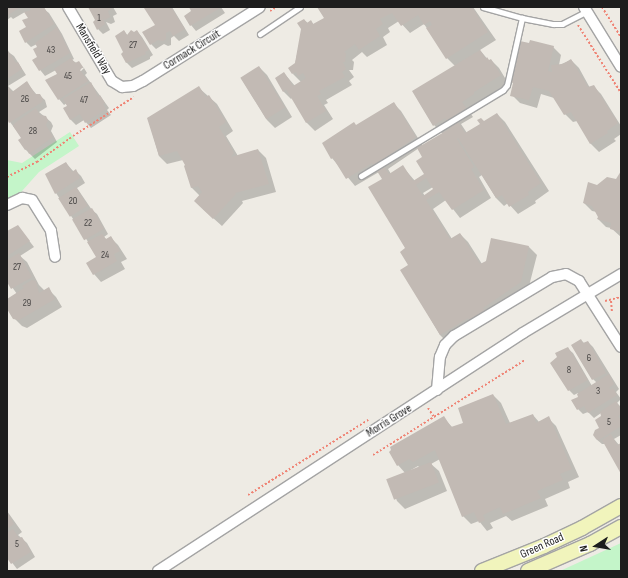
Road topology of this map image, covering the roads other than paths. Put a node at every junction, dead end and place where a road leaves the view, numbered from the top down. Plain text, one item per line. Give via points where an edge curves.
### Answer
1 (68, 7) edge
2 (260, 7) edge
3 (300, 7) edge
4 (483, 7) edge
5 (586, 9) edge
6 (522, 18) junction
7 (260, 34) dead end
8 (621, 67) edge
9 (122, 87) joint
10 (361, 176) dead end
11 (7, 205) edge
12 (55, 257) dead end
13 (621, 274) edge
14 (591, 297) junction
15 (621, 347) edge
16 (437, 390) junction
17 (621, 506) edge
18 (621, 527) edge
19 (158, 571) edge
20 (482, 571) edge
21 (528, 571) edge

1 - 9 street, Mansfield Way via 112,81
2 - 9 street, Cormack Circuit via 143,81 133,86
3 - 7 lane
4 - 6 lane
5 - 6 lane via 574,19 562,24
5 - 8 street
6 - 10 lane via 507,85 503,90
11 - 12 street via 22,198 32,200 51,231
13 - 14 street, Morris Grove
14 - 15 street
14 - 16 street, Morris Grove via 523,333
14 - 16 street via 579,281 566,274 552,277 454,336 445,345 440,357
16 - 19 street, Morris Grove
17 - 20 main road, Green Road via 544,546
18 - 21 main road, Green Road via 590,544

